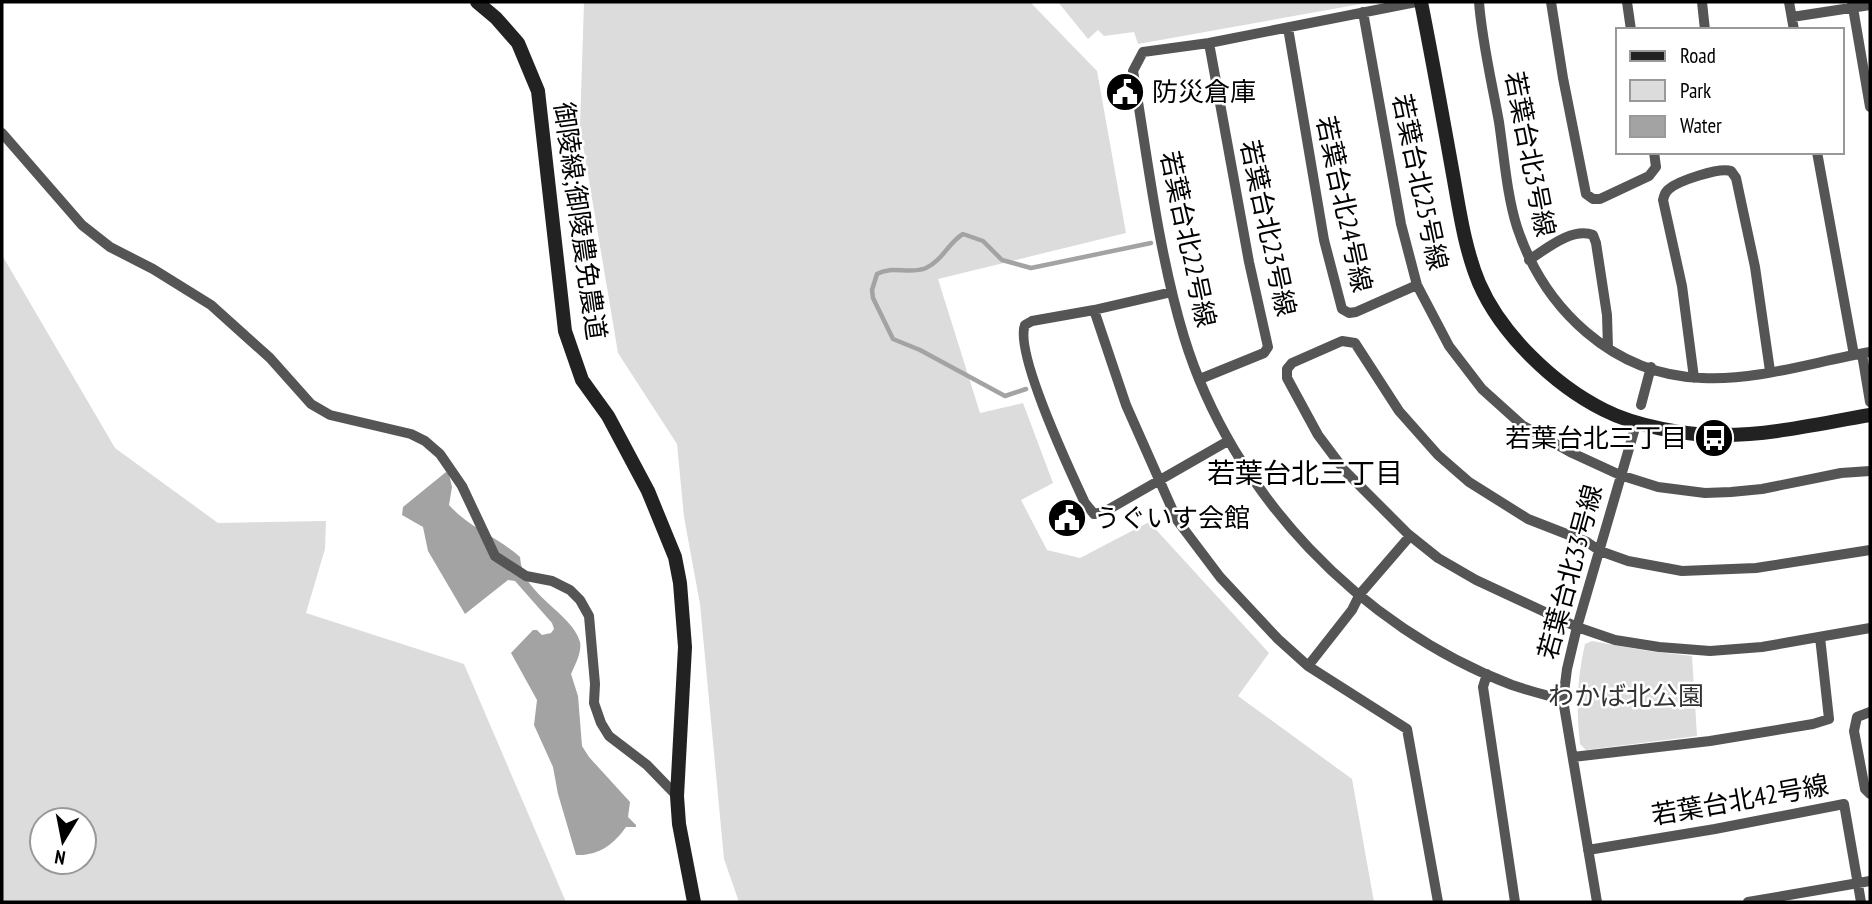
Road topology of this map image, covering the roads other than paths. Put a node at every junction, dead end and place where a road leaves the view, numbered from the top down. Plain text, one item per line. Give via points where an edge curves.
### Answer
1 (477, 2) edge
2 (1419, 2) edge
3 (1479, 2) edge
4 (1551, 2) edge
5 (1627, 2) edge
6 (1702, 2) edge
7 (1789, 2) edge
8 (1853, 5) edge
9 (1870, 5) edge
10 (1363, 12) junction
11 (1792, 18) junction
12 (1288, 28) junction
13 (1631, 28) edge
14 (1705, 28) edge
15 (1794, 28) edge
16 (1209, 43) junction
17 (1869, 88) edge
18 (1870, 107) edge
19 (2, 133) edge
20 (1654, 154) edge
21 (1817, 154) edge
22 (1529, 260) junction
23 (1417, 285) junction
24 (1172, 292) junction
25 (1094, 310) junction
26 (1608, 348) junction
27 (1862, 353) edge
28 (1650, 367) junction
29 (1770, 371) junction
30 (1694, 378) junction
31 (1200, 379) junction
32 (1870, 402) edge
33 (1641, 405) dead end
34 (1870, 415) edge
35 (1636, 421) junction
36 (1228, 441) junction
37 (1870, 471) edge
38 (1620, 475) junction
39 (1158, 480) junction
40 (1410, 536) junction
41 (1870, 550) edge
42 (1600, 551) junction
43 (1360, 594) junction
44 (1577, 627) junction
45 (1870, 628) edge
46 (1820, 637) junction
47 (1308, 666) junction
48 (1487, 674) junction
49 (1563, 700) junction
50 (1870, 712) edge
51 (1573, 757) junction
52 (1870, 794) edge
53 (677, 796) junction
54 (1588, 850) junction
55 (1870, 881) edge
56 (1858, 883) junction
57 (694, 902) edge
58 (1438, 902) edge
59 (1515, 902) edge
60 (1597, 902) edge
61 (1748, 902) edge
62 (1861, 902) edge

1 - 53 street, 御陵線;御陵農免農道 via 518,43 538,91 565,331 582,380 608,416 648,491 675,557 685,647
2 - 10 street, 若葉台北22号線
2 - 35 street via 1462,226 1479,283 1517,341 1544,369 1605,411
3 - 22 street, 若葉台北3号線 via 1516,224
4 - 20 street via 1586,194 1600,199 1649,176 1656,167
5 - 13 street
6 - 14 street
7 - 11 street
8 - 9 street
8 - 11 street
8 - 17 street
10 - 12 street, 若葉台北22号線
10 - 23 street, 若葉台北25号線 via 1401,224
11 - 15 street
12 - 16 street, 若葉台北22号線
12 - 23 street, 若葉台北24号線 via 1324,240 1342,309 1356,312
16 - 24 street, 若葉台北22号線 via 1143,52 1133,71
16 - 31 street, 若葉台北23号線 via 1268,346 1264,353
17 - 18 street
19 - 53 street via 82,225 110,247 211,305 270,358 311,404 330,415 411,433 440,454 462,486 495,556 526,576 570,590 580,600 589,616 594,704 601,723 609,736
21 - 27 street
22 - 26 street, 若葉台北3号線 via 1563,312
22 - 26 street via 1577,234 1593,235
23 - 38 street, 若葉台北25号線 via 1449,346 1482,389 1522,425
24 - 25 street
24 - 31 street, 若葉台北22号線
25 - 39 street via 1126,405
25 - 39 street via 1032,321 1023,327 1049,422 1091,513 1104,512
26 - 28 street, 若葉台北3号線
27 - 29 street, 若葉台北3号線
27 - 32 street
28 - 30 street, 若葉台北3号線
28 - 33 street
29 - 30 street, 若葉台北3号線
29 - 30 street via 1736,178 1731,171 1719,169 1671,187 1664,200
31 - 36 street, 若葉台北22号線
34 - 35 street via 1722,435 1661,429
35 - 38 street, 若葉台北33号線
36 - 39 street
36 - 43 street, 若葉台北22号線 via 1270,504 1331,572
37 - 38 street, 若葉台北25号線 via 1762,489 1705,493 1658,487
38 - 42 street, 若葉台北33号線
39 - 47 street via 1177,520 1220,577
40 - 42 street via 1345,471 1318,435 1286,378 1293,363 1342,341 1355,343 1399,411 1469,482 1528,519
40 - 43 street
40 - 44 street via 1476,580
41 - 42 street via 1756,568 1682,571
42 - 44 street, 若葉台北33号線
43 - 47 street
43 - 48 street, 若葉台北22号線 via 1418,638
44 - 46 street via 1615,640 1710,651
44 - 49 street, 若葉台北33号線
45 - 46 street
46 - 51 street via 1829,719 1723,739
47 - 58 street via 1407,729
48 - 49 street, 若葉台北22号線
48 - 59 street via 1483,687
49 - 51 street, 若葉台北33号線
50 - 52 street via 1857,717 1854,732 1863,783
51 - 54 street, 若葉台北33号線
53 - 57 street, 御陵線;御陵農免農道
54 - 56 street, 若葉台北42号線 via 1844,804
54 - 60 street, 若葉台北33号線
55 - 56 street
56 - 61 street
56 - 62 street, 若葉台北42号線

